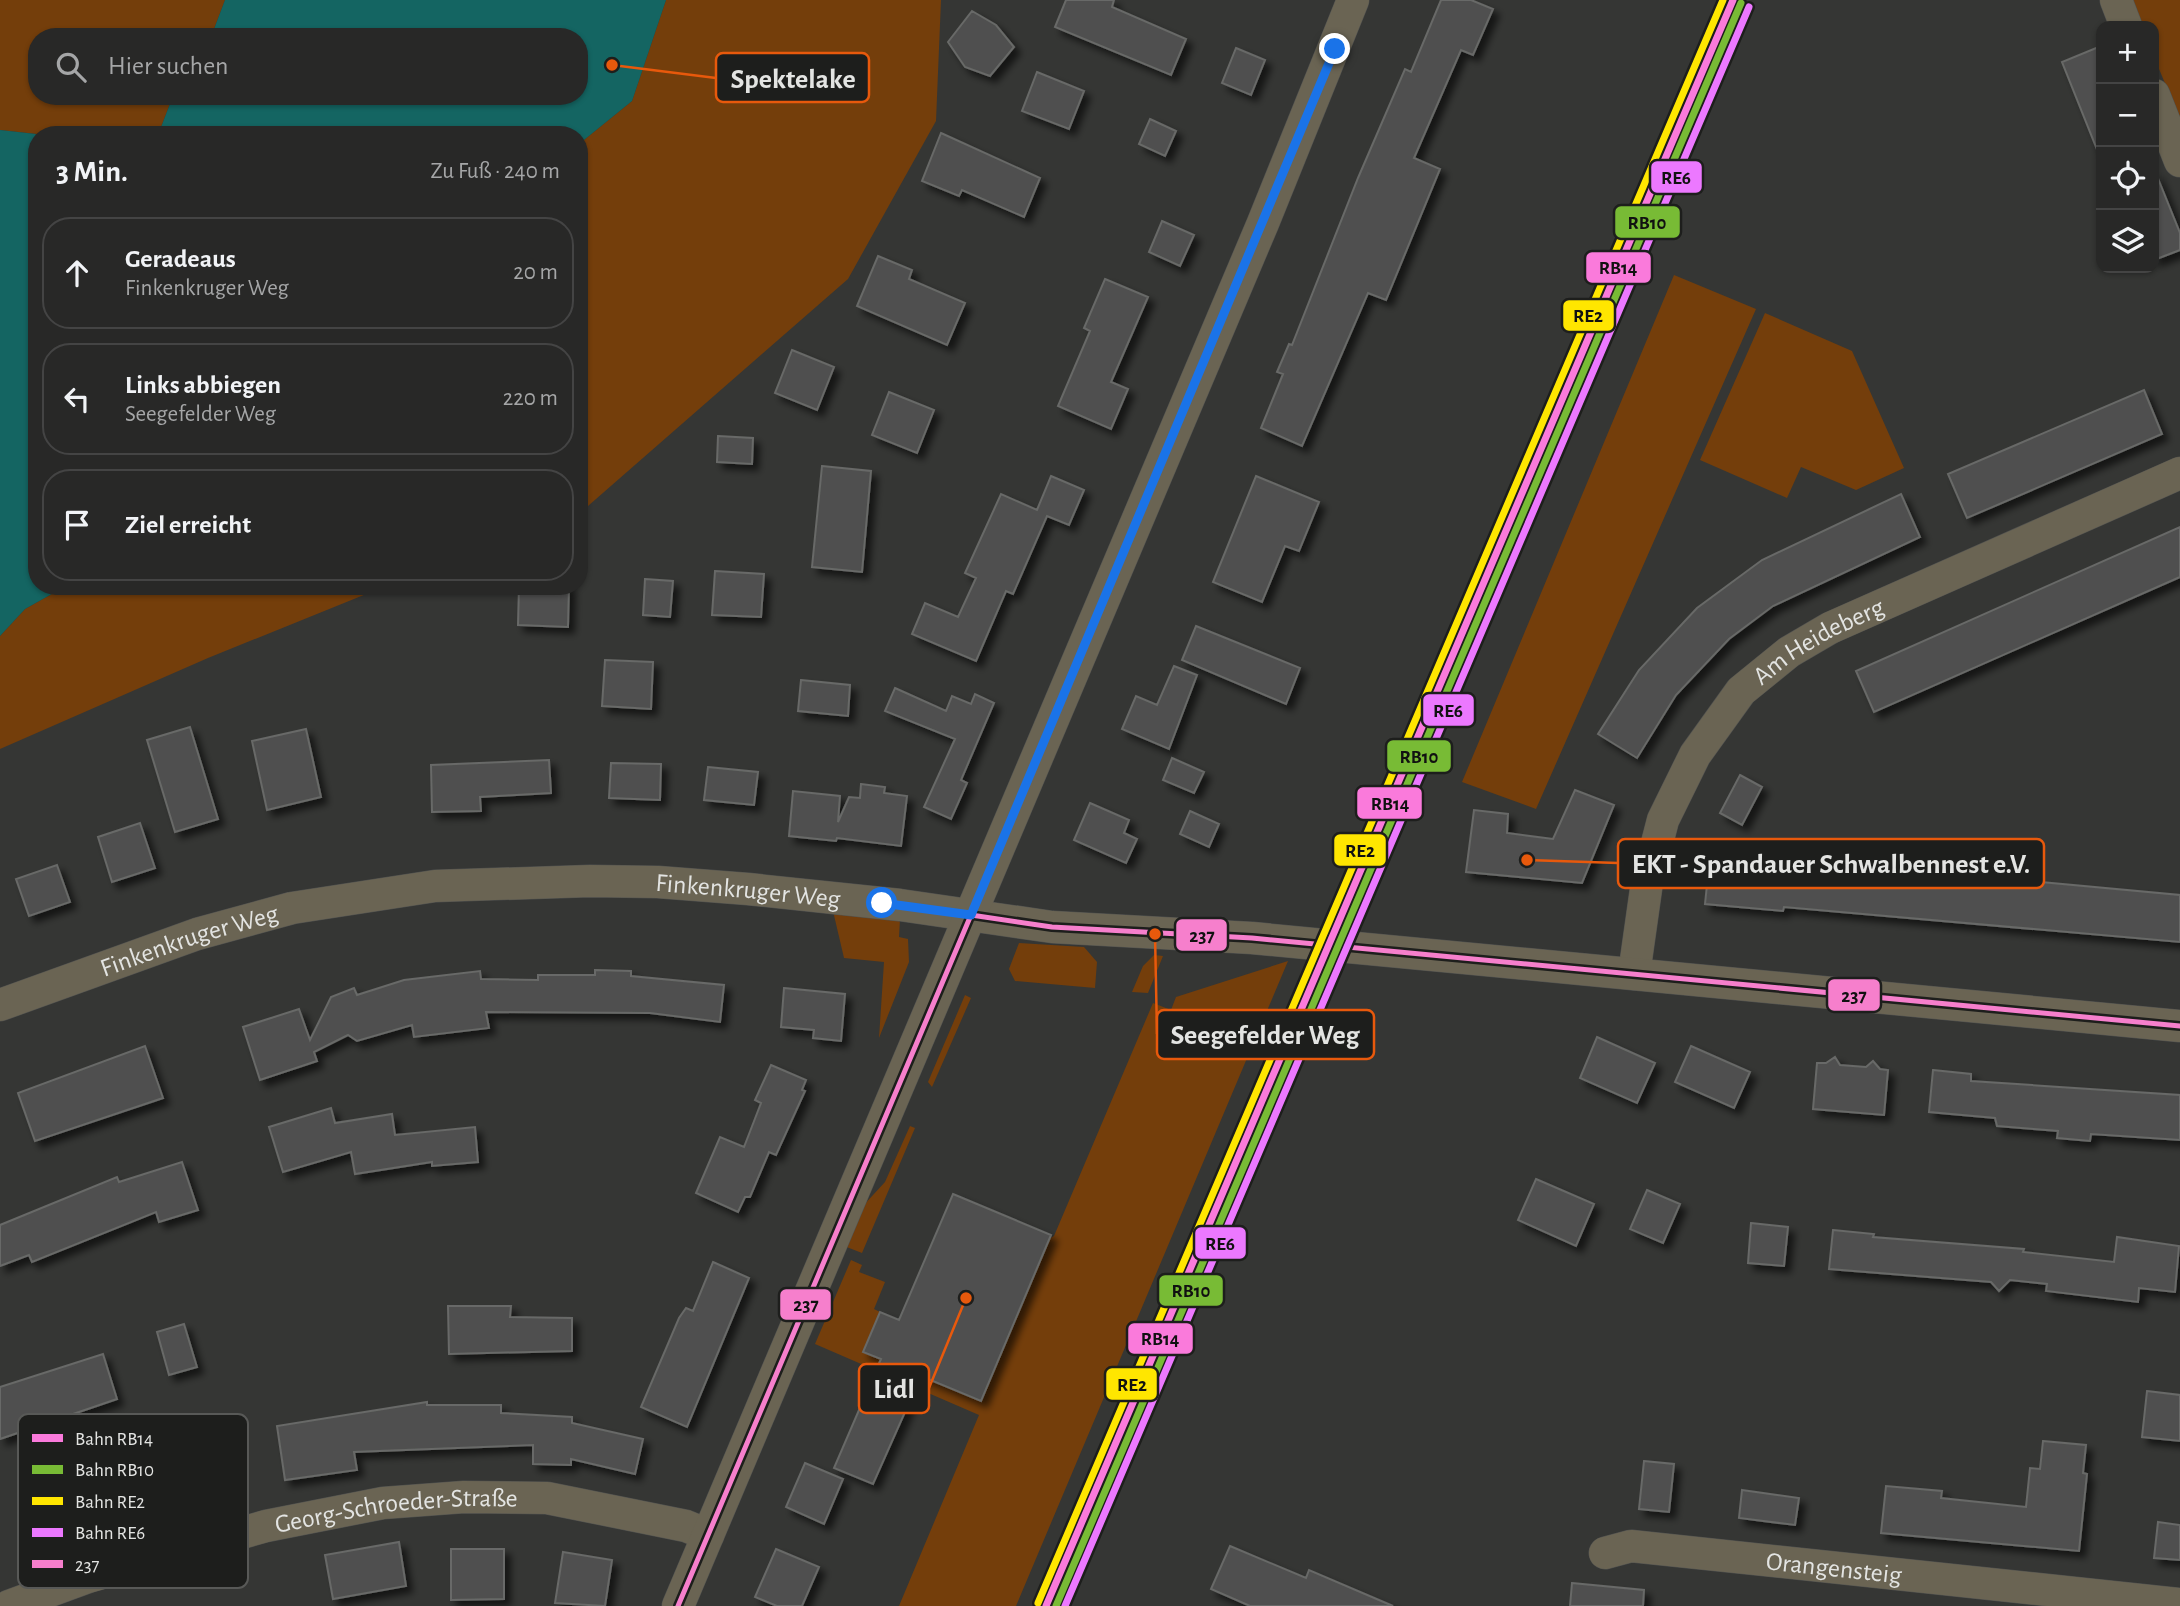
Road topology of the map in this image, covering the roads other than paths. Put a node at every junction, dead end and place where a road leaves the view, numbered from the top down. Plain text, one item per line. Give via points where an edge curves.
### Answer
1 (1353, 0) edge
2 (2116, 0) edge
3 (2124, 21) edge
4 (2159, 108) edge
5 (2180, 161) edge
6 (2180, 472) edge
7 (971, 915) junction
8 (1634, 974) junction
9 (0, 1005) edge
10 (2180, 1026) edge
11 (248, 1531) edge
12 (708, 1535) junction
13 (1605, 1553) dead end
14 (58, 1588) edge
15 (2061, 1599) edge
16 (2180, 1604) edge
17 (9, 1606) edge
18 (678, 1606) edge

1 - 7 street
2 - 3 street
4 - 5 street
6 - 8 street, Am Heideberg via 1830,628 1789,652 1741,691 1695,755 1663,820 1647,881
7 - 8 street, Finkenkruger Weg via 1052,927 1252,938
7 - 9 street, Finkenkruger Weg via 658,881 435,886 273,912 197,934
7 - 12 street
8 - 10 street, Finkenkruger Weg
11 - 12 street, Georg-Schroeder-Straße via 383,1503 464,1497 547,1498 686,1526
12 - 18 street
13 - 15 street, Orangensteig via 1631,1546
14 - 17 street, Georg-Schroeder-Straße
15 - 16 street, Orangensteig

